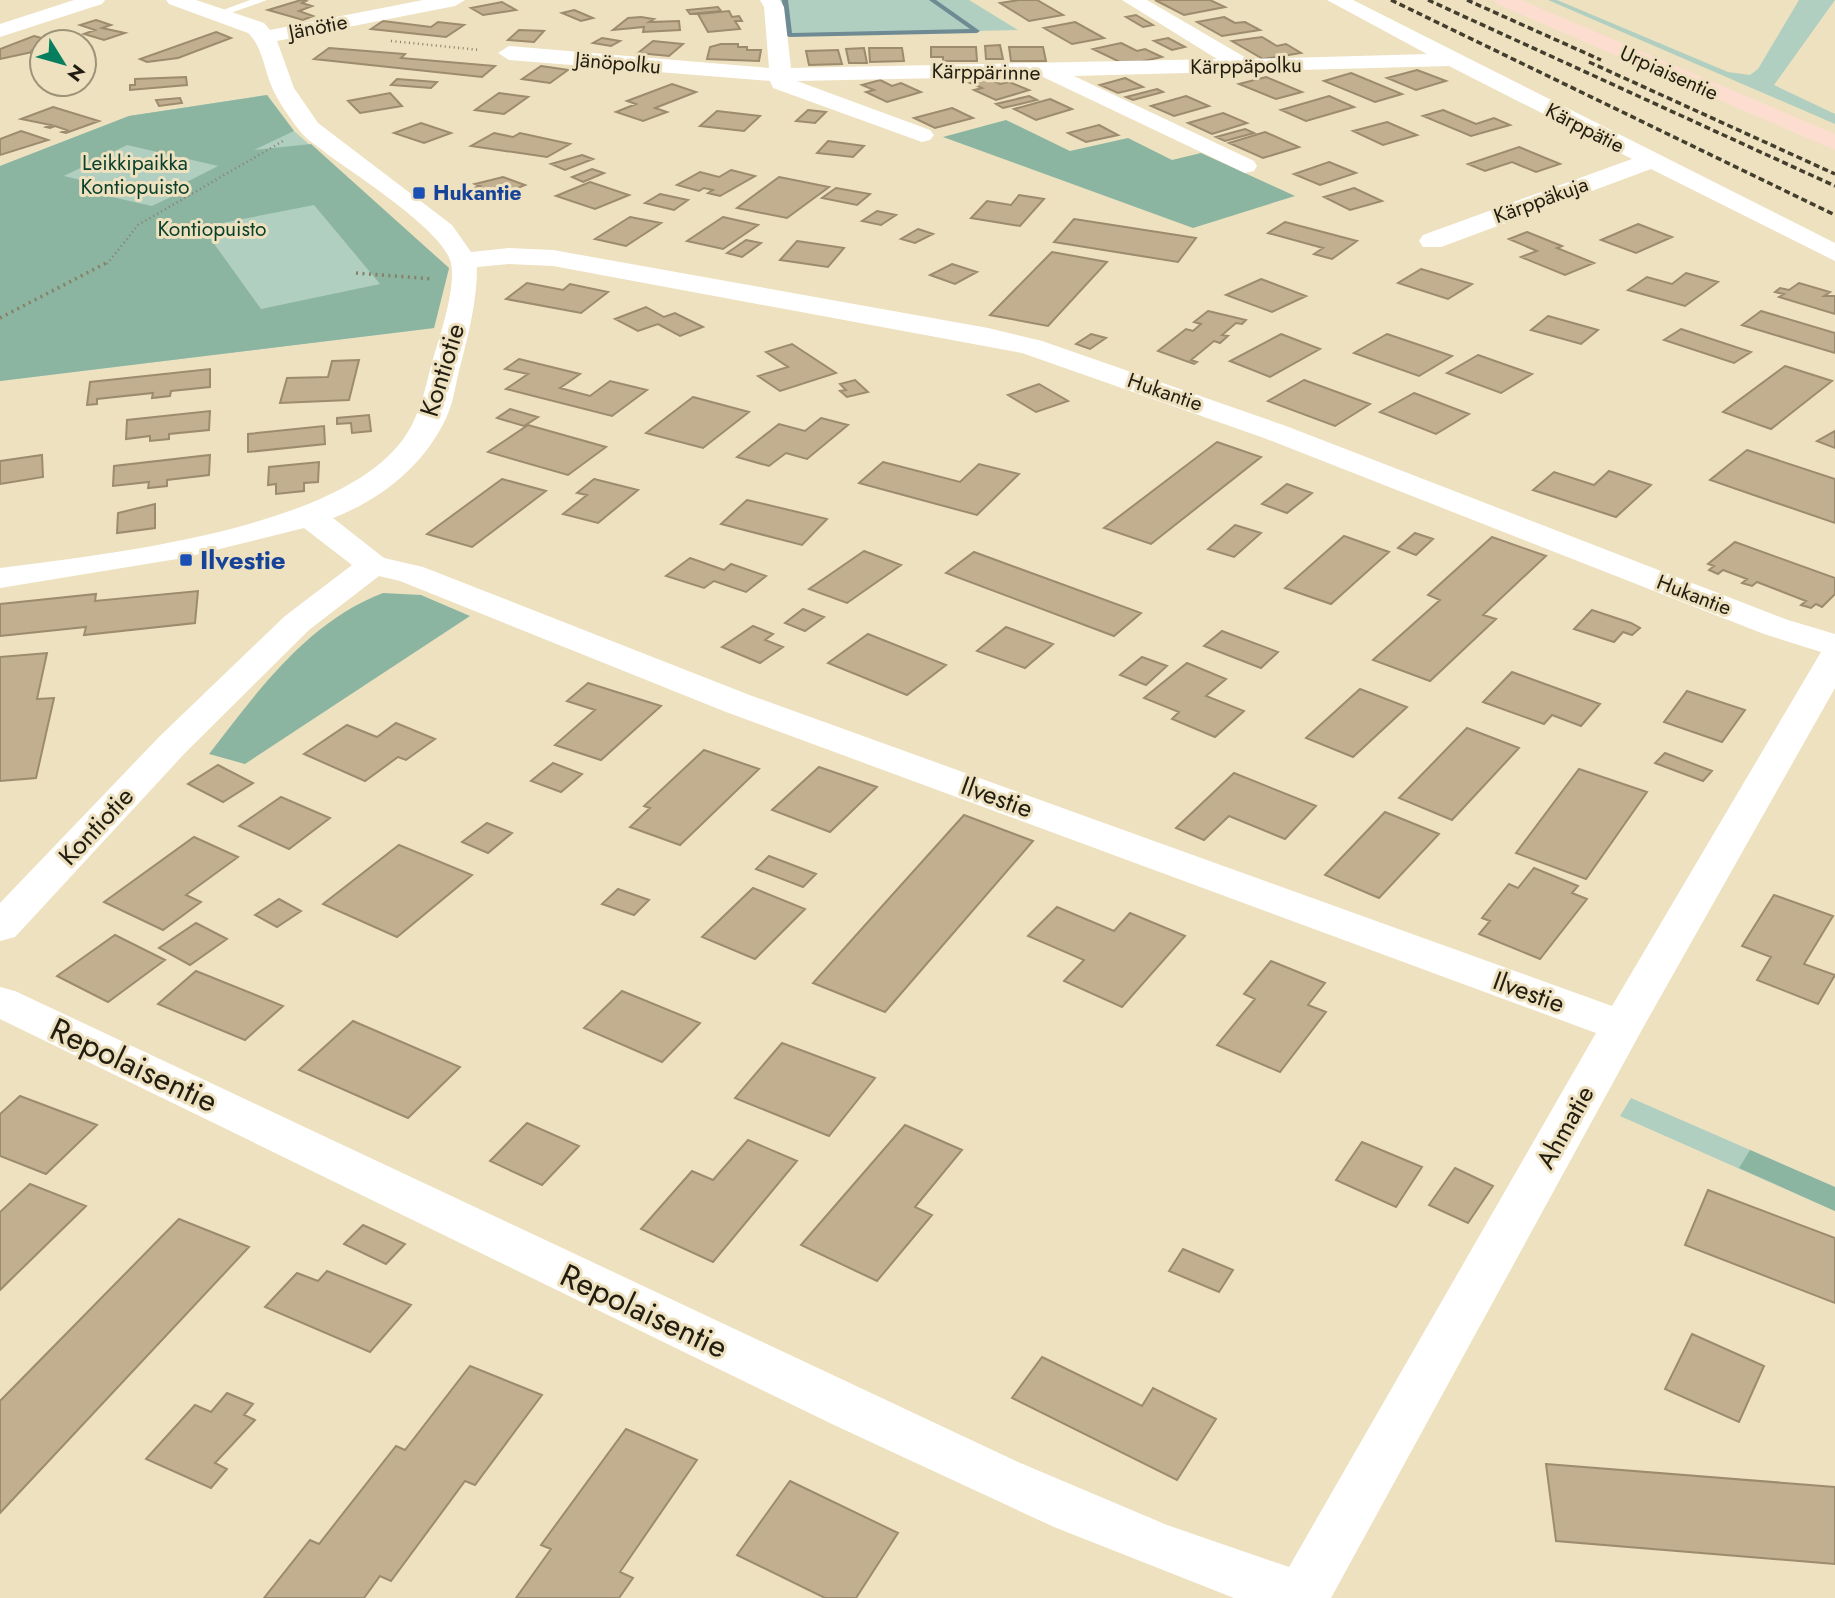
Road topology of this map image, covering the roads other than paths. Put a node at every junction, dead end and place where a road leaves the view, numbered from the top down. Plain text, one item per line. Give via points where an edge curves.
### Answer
1 (95, 0) edge
2 (177, 0) edge
3 (261, 0) edge
4 (454, 0) edge
5 (770, 0) edge
6 (1132, 0) edge
7 (1337, 0) edge
8 (1504, 0) edge
9 (221, 13) junction
10 (0, 32) edge
11 (265, 37) junction
12 (509, 53) road end
13 (1451, 59) junction
14 (1244, 66) junction
15 (1041, 69) junction
16 (782, 75) junction
17 (922, 135) dead end
18 (1835, 143) edge
19 (1650, 161) junction
20 (1245, 166) dead end
21 (1432, 241) dead end
22 (1835, 253) edge
23 (465, 270) junction
24 (309, 517) junction
25 (373, 565) junction
26 (0, 578) edge
27 (1835, 645) edge
28 (1835, 657) edge
29 (1823, 703) edge
30 (0, 928) edge
31 (0, 1001) edge
32 (1622, 1026) junction
33 (1301, 1597) edge

1 - 10 street
2 - 9 street
3 - 9 lane
4 - 11 street, Jänötie
5 - 16 street
6 - 14 street
7 - 13 street, Kärppätie
8 - 18 main road, Urpiaisentie
9 - 11 street via 256,28
11 - 23 street via 283,88 309,128 443,230
12 - 16 street, Jänöpolku
13 - 14 street, Kärppäpolku
13 - 19 street, Kärppätie
14 - 15 street, Kärppäpolku
15 - 16 street, Kärppärinne
15 - 20 street, Kärppärinne
16 - 17 street via 781,83
19 - 21 street, Kärppäkuja
19 - 22 street, Kärppätie
23 - 24 street, Kontiotie via 457,326 426,427 378,481
23 - 27 street, Hukantie via 509,256 553,258 1032,347 1275,432 1776,627
24 - 25 street
24 - 26 street via 256,534
25 - 30 street, Kontiotie via 297,622 172,745
25 - 32 street, Ilvestie via 411,574 739,704
28 - 29 street, Ahmatie
29 - 32 street, Ahmatie
31 - 33 street, Repolaisentie via 957,1459 1208,1567
32 - 33 street, Ahmatie

